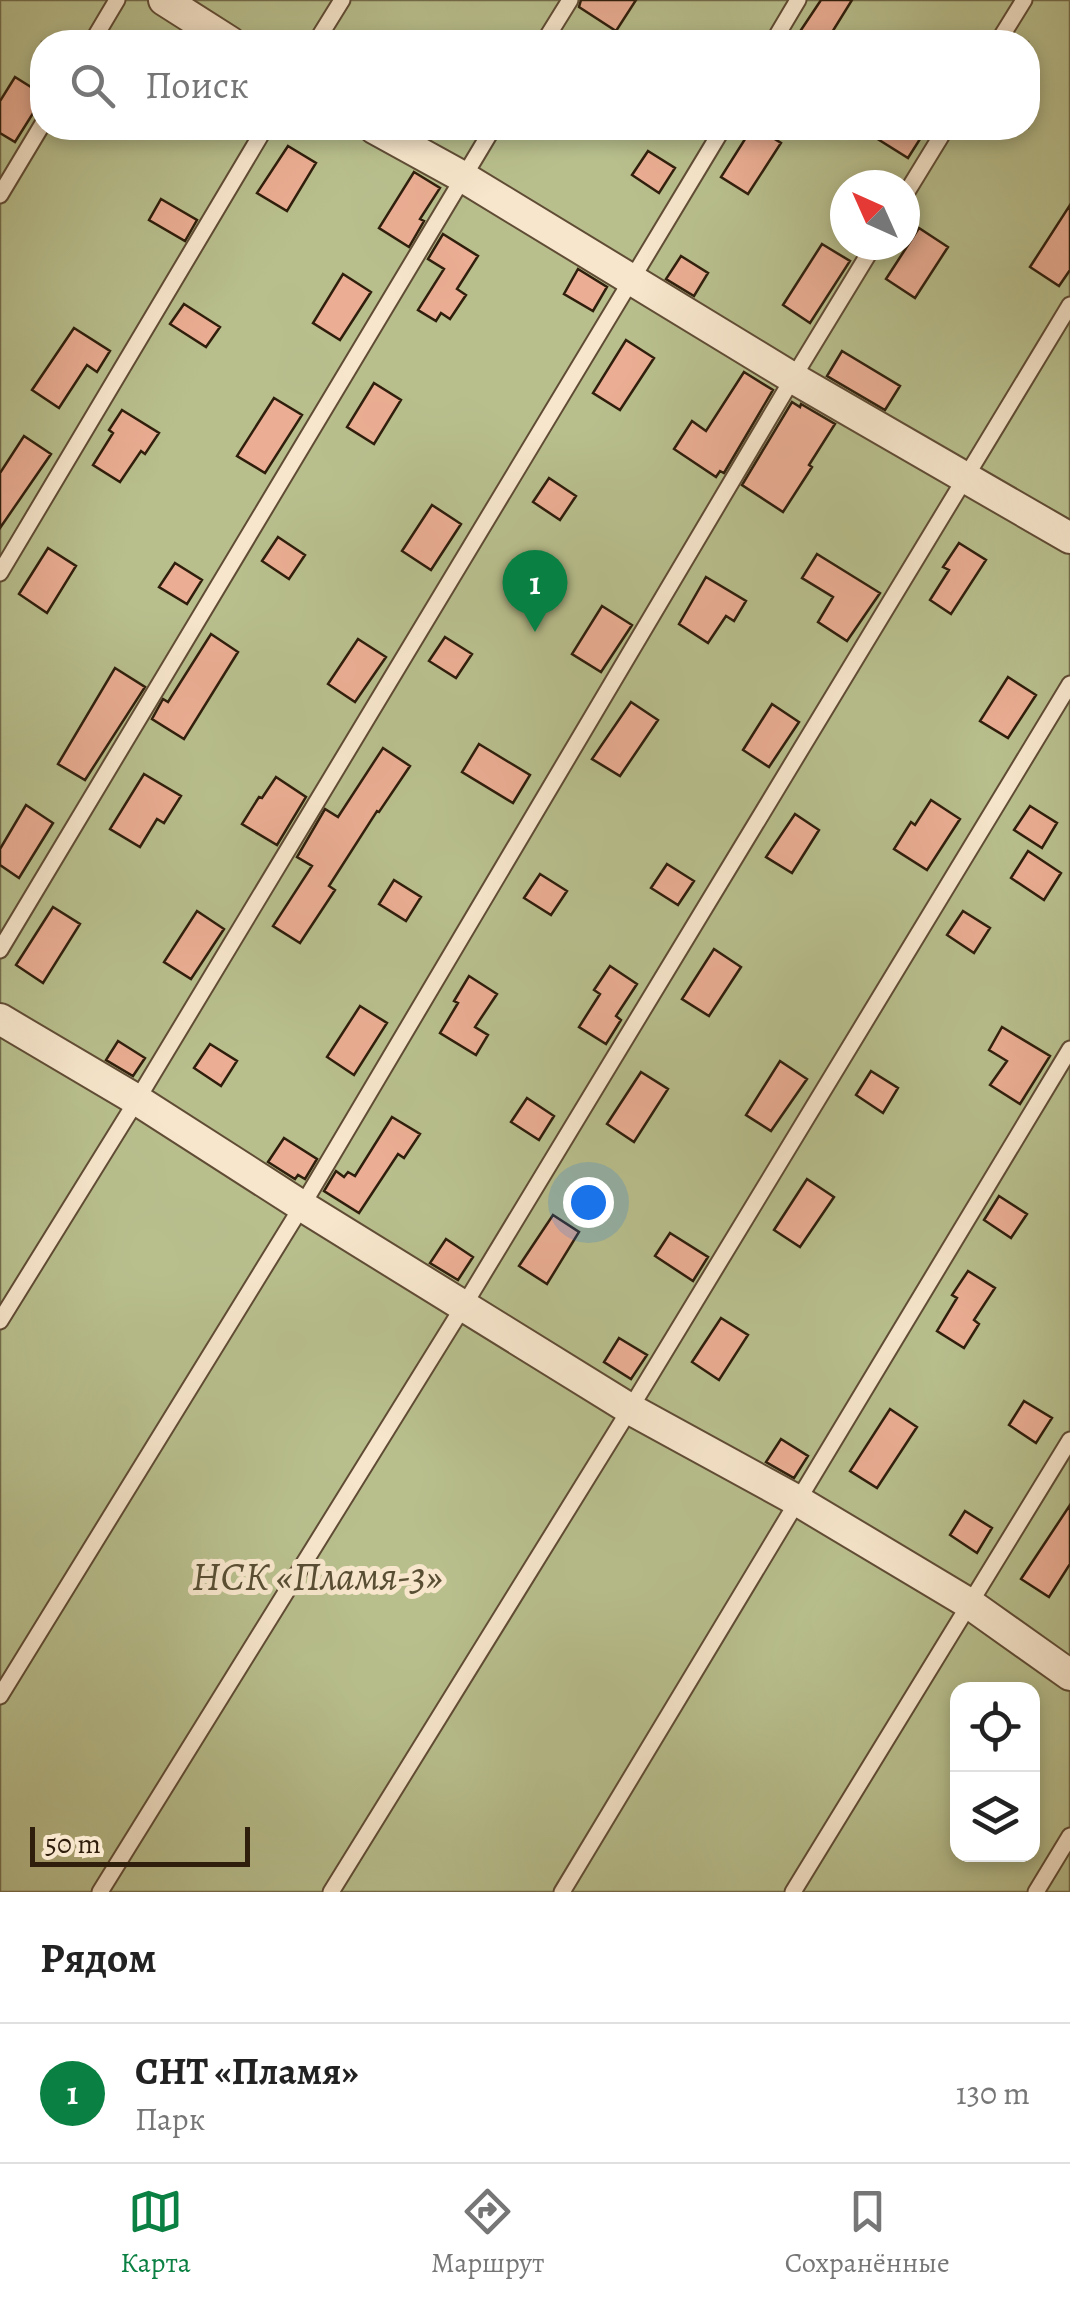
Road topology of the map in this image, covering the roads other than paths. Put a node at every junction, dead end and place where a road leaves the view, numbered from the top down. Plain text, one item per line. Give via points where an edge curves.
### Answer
1 (118, 0) edge
2 (164, 0) edge
3 (342, 0) edge
4 (570, 0) edge
5 (798, 0) edge
6 (1024, 0) edge
7 (99, 30) edge
8 (211, 30) edge
9 (323, 30) edge
10 (551, 30) edge
11 (780, 30) edge
12 (1005, 30) edge
13 (33, 140) edge
14 (258, 140) edge
15 (396, 140) edge
16 (486, 140) edge
17 (715, 140) edge
18 (939, 140) edge
19 (920, 170) edge
20 (463, 177) junction
21 (0, 196) edge
22 (865, 260) edge
23 (632, 280) junction
24 (1070, 304) edge
25 (793, 378) junction
26 (966, 478) junction
27 (1070, 538) edge
28 (0, 573) edge
29 (1070, 684) edge
30 (0, 950) edge
31 (0, 1020) edge
32 (1070, 1050) edge
33 (137, 1100) junction
34 (302, 1206) junction
35 (463, 1307) junction
36 (0, 1321) edge
37 (630, 1409) junction
38 (1070, 1440) edge
39 (798, 1502) junction
40 (970, 1604) junction
41 (1070, 1675) edge
42 (0, 1696) edge
43 (1070, 1836) edge
44 (100, 1892) edge
45 (330, 1892) edge
46 (562, 1892) edge
47 (793, 1892) edge
48 (1036, 1892) edge

1 - 7 lane
2 - 8 street
3 - 9 lane
4 - 10 lane
5 - 11 lane
6 - 12 lane
13 - 21 lane
14 - 28 lane
15 - 20 street
16 - 20 lane
17 - 23 lane
18 - 19 lane
20 - 23 street
20 - 30 lane
22 - 25 lane
23 - 25 street
23 - 33 lane
24 - 26 lane
25 - 26 street
25 - 34 lane
26 - 27 street
26 - 35 lane
29 - 37 lane
31 - 33 street
32 - 39 lane
33 - 34 street
33 - 36 lane
34 - 35 street
34 - 42 lane
35 - 37 street
35 - 44 lane
37 - 39 street
37 - 45 lane
38 - 40 lane
39 - 40 street
39 - 46 lane
40 - 41 street
40 - 47 lane
43 - 48 lane

